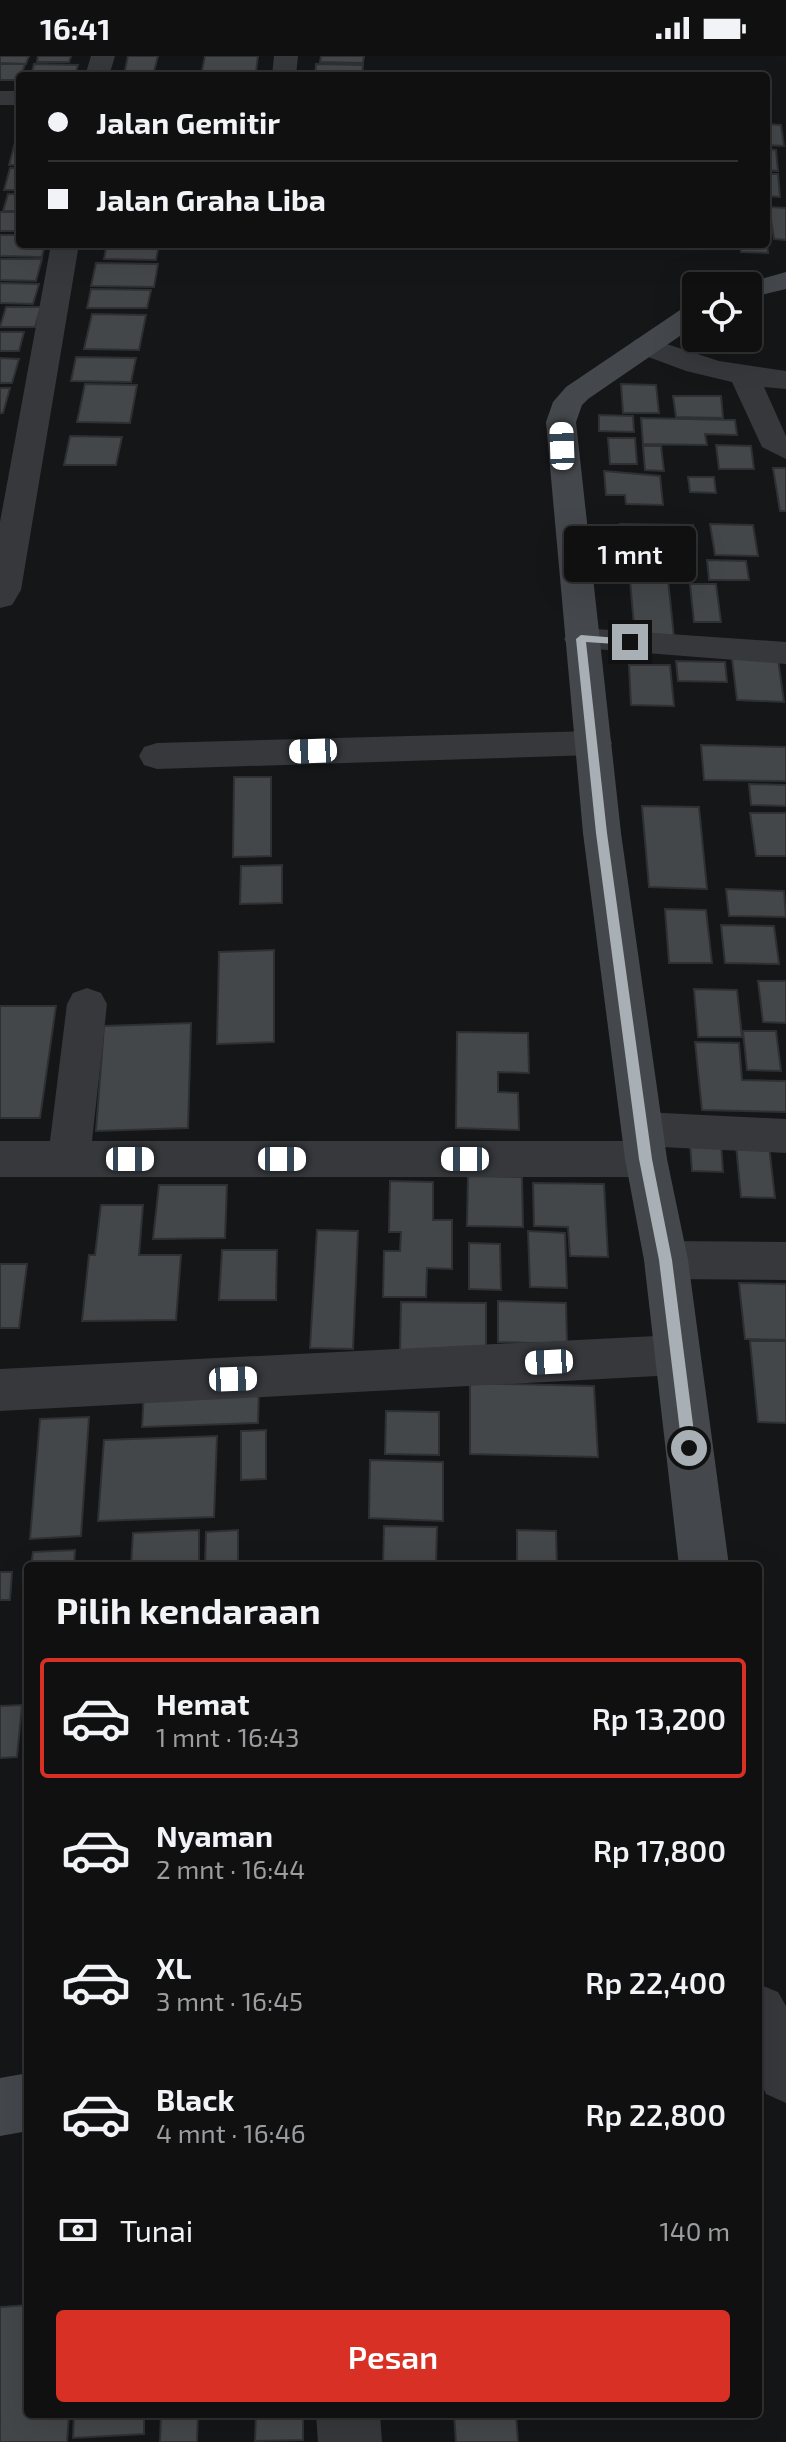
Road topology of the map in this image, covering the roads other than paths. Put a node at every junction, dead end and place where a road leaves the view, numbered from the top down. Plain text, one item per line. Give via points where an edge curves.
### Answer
1 (64, 248) edge
2 (786, 280) edge
3 (762, 286) edge
4 (682, 321) edge
5 (645, 346) junction
6 (745, 378) junction
7 (786, 380) edge
8 (786, 450) edge
9 (0, 597) edge
10 (581, 639) junction
11 (786, 653) edge
12 (594, 743) junction
13 (157, 756) dead end
14 (87, 1004) dead end
15 (786, 1136) edge
16 (644, 1144) junction
17 (0, 1159) edge
18 (69, 1159) junction
19 (666, 1260) junction
20 (786, 1261) edge
21 (676, 1355) junction
22 (0, 1390) edge
23 (703, 1562) edge
24 (762, 2019) edge
25 (786, 2074) edge
26 (24, 2103) edge
27 (0, 2107) edge
28 (348, 2418) edge
29 (350, 2442) edge

1 - 9 street
2 - 3 street
4 - 5 street
5 - 6 street via 691,365
5 - 10 street via 577,393 561,422
6 - 7 street
6 - 8 street via 773,441
10 - 11 street
10 - 12 street
12 - 13 street
12 - 16 street
14 - 18 street
15 - 16 street
16 - 18 street
16 - 19 street
17 - 18 street
19 - 20 street
19 - 21 street
21 - 22 street
21 - 23 street
24 - 25 street
26 - 27 street
28 - 29 street

